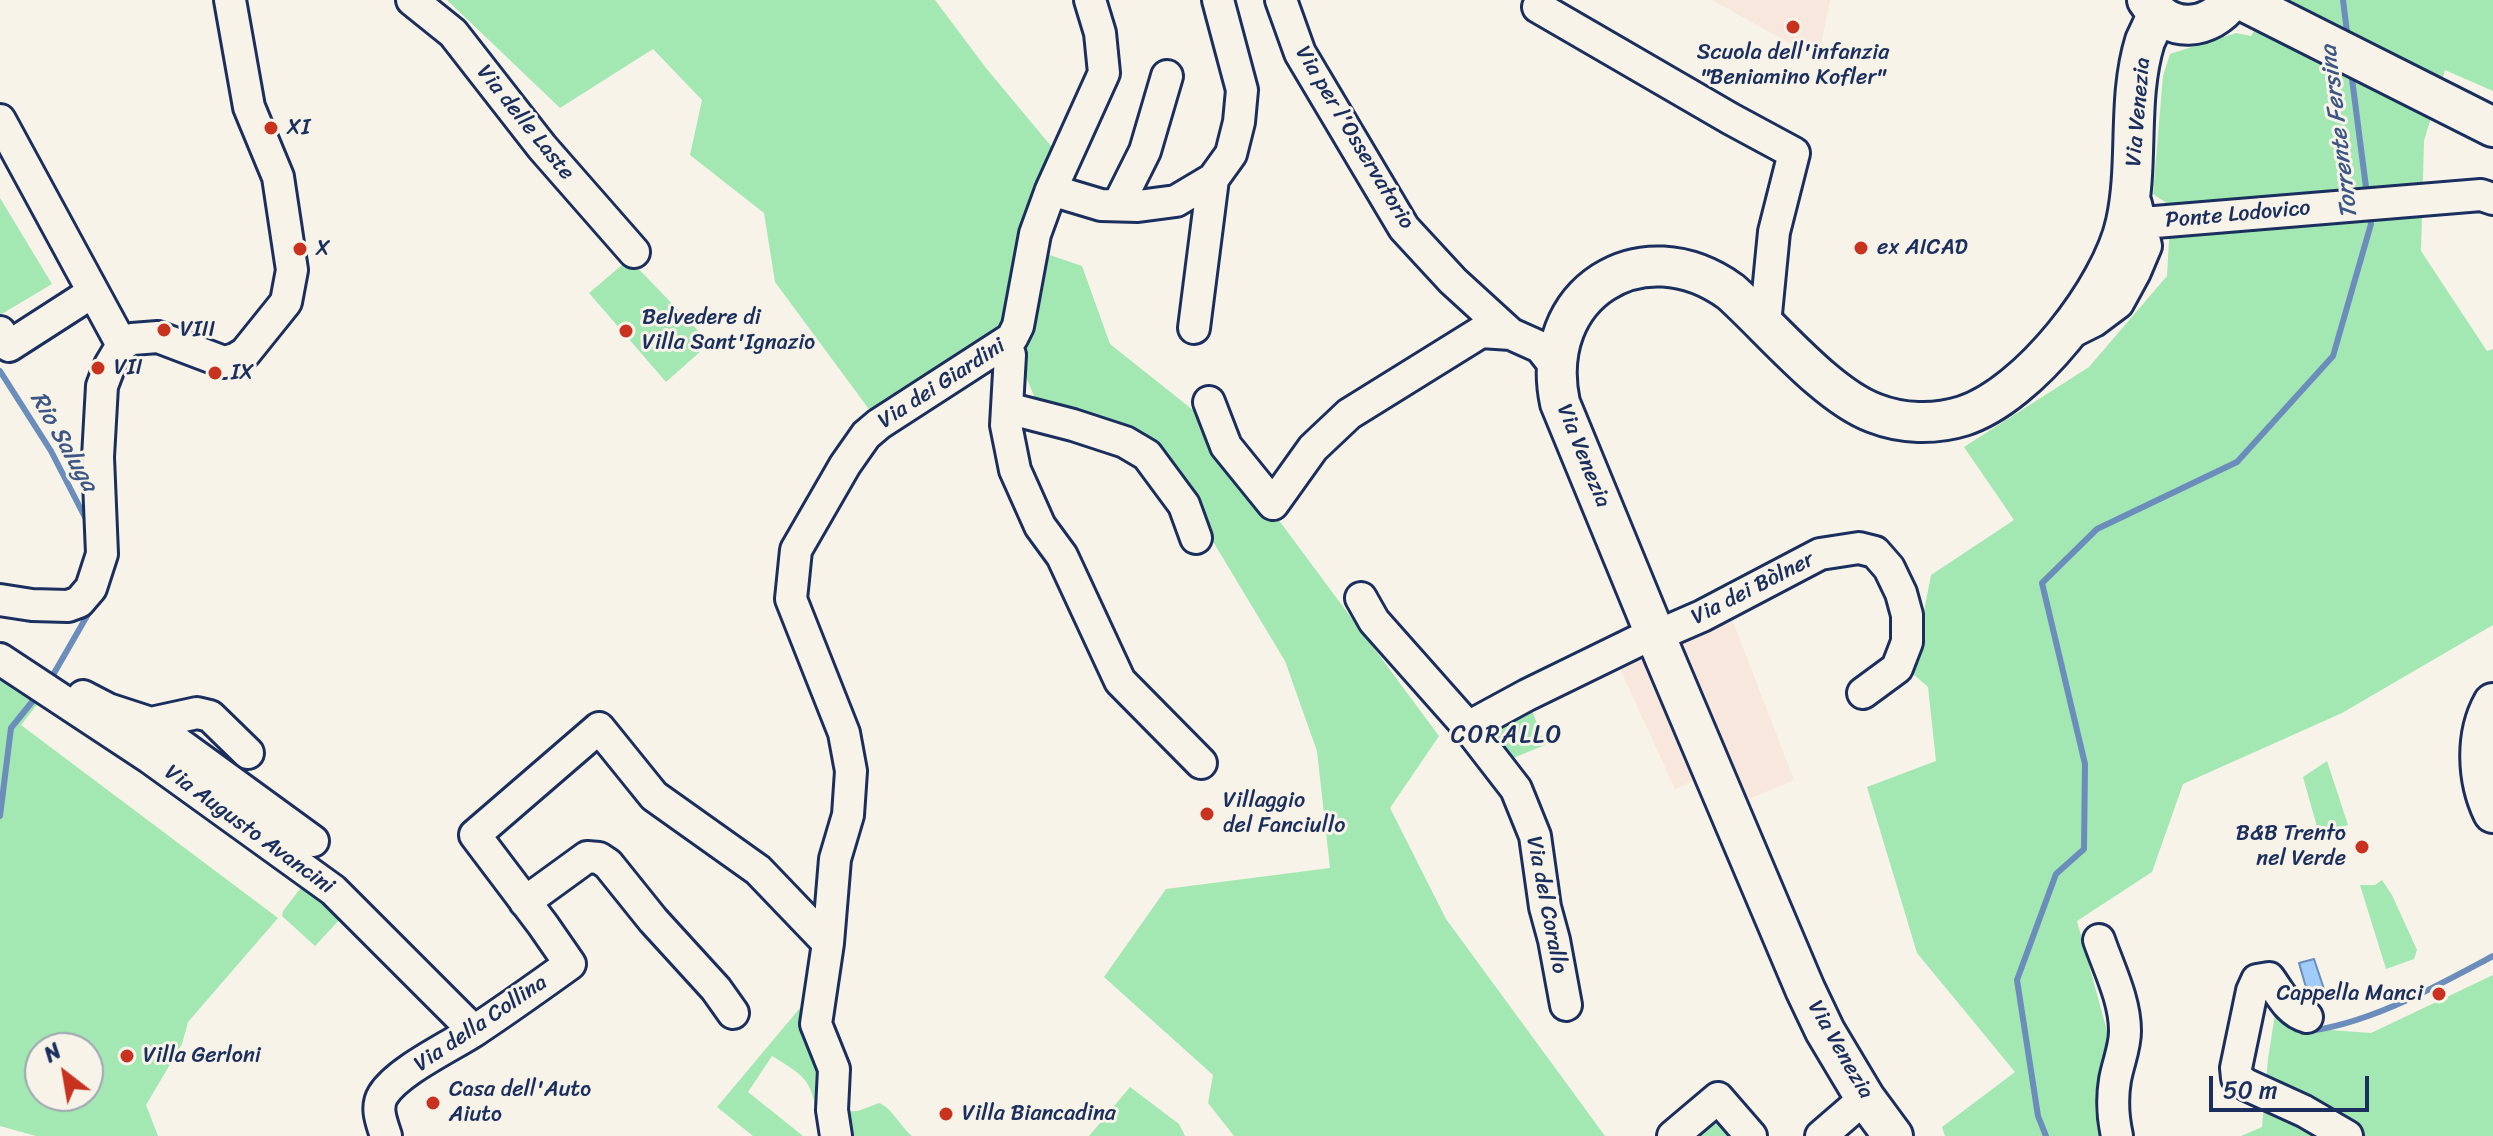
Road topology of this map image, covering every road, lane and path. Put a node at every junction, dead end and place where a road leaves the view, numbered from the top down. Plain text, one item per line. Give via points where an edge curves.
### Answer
1 (230, 0) edge
2 (412, 0) edge
3 (1090, 0) edge
4 (1218, 0) edge
5 (1281, 0) edge
6 (2232, 0) edge
7 (2241, 0) edge
8 (1538, 7) dead end
9 (2152, 7) edge
10 (1167, 76) dead end
11 (0, 120) edge
12 (2493, 127) edge
13 (1213, 179) junction
14 (1051, 190) junction
15 (2493, 199) edge
16 (1118, 205) junction
17 (2133, 212) junction
18 (634, 252) dead end
19 (95, 295) junction
20 (1765, 324) junction
21 (1194, 328) dead end
22 (0, 332) edge
23 (1511, 334) junction
24 (1006, 344) junction
25 (122, 345) junction
26 (1555, 366) junction
27 (1209, 402) dead end
28 (1007, 408) junction
29 (1196, 538) dead end
30 (1361, 598) dead end
31 (0, 600) edge
32 (1655, 635) junction
33 (0, 659) edge
34 (47, 689) junction
35 (1863, 693) dead end
36 (2493, 703) edge
37 (151, 723) junction
38 (1468, 727) junction
39 (248, 753) dead end
40 (1201, 763) dead end
41 (2493, 813) edge
42 (313, 841) dead end
43 (525, 902) junction
44 (2099, 940) dead end
45 (828, 943) junction
46 (1566, 1005) dead end
47 (733, 1013) dead end
48 (2307, 1017) dead end
49 (474, 1031) junction
50 (1865, 1098) junction
51 (386, 1136) edge
52 (836, 1136) edge
53 (1673, 1136) edge
54 (1751, 1136) edge
55 (1821, 1136) edge
56 (1893, 1136) edge
57 (2117, 1136) edge
58 (2347, 1136) edge

1 - 25 street via 249,107 278,177 292,270 286,302 245,353 224,362 158,337
2 - 18 street, Via delle Laste via 453,33 542,147
3 - 14 street, Via dei Giardini via 1104,73
4 - 13 street via 1242,90 1231,154
5 - 23 street, Via per l'Osservatorio via 1300,53 1404,228
6 - 9 main road, Via Venezia via 2224,11 2198,24 2170,21
7 - 12 main road
8 - 20 street via 1794,153 1774,232
9 - 17 main road, Via Venezia via 2138,80
10 - 16 street via 1145,151
11 - 19 street
13 - 16 street via 1176,201
13 - 21 street
14 - 16 street
14 - 24 street, Via dei Giardini via 1035,234 1018,326
15 - 17 street, Ponte Lodovico via 2481,195 2172,221
17 - 20 main road, Via Venezia via 2111,266 2061,338 2014,386 1964,415 1908,422 1870,412 1838,392
19 - 22 street via 9,346
19 - 25 street
20 - 26 main road, Via Venezia via 1714,280 1682,267 1645,267 1614,276 1590,292 1563,331
23 - 26 street, Via per l'Osservatorio via 1540,347
23 - 27 street via 1481,332 1349,414 1313,448 1273,504 1226,446
24 - 28 street
24 - 45 street, Via dei Giardini via 866,435 796,550 791,599 844,733 851,771 848,815 835,859
25 - 31 street via 102,386 102,554 91,588 68,606
26 - 32 main road, Via Venezia via 1560,403
28 - 29 street via 1125,442 1147,455 1184,505
28 - 40 street via 1015,470 1120,681
30 - 38 street, Via del Corallo via 1374,621
32 - 35 street, Via dei Bòlner via 1820,554 1859,548 1875,552 1901,593 1907,642 1897,668
32 - 38 street
32 - 50 main road, Via Venezia via 1805,989
33 - 34 street, Via Augusto Avancini
34 - 37 street via 69,689
34 - 49 street, Via Augusto Avancini via 333,890
36 - 41 main road via 2480,757
37 - 39 street via 197,713 210,716
37 - 42 street
38 - 46 street, Via del Corallo via 1516,789 1535,836
43 - 45 street, Via della Collina via 475,835 599,728 654,796 758,870
43 - 47 street via 587,857 599,858
43 - 49 street, Via della Collina via 570,964
44 - 57 street via 2124,1013 2122,1058 2115,1080
45 - 52 street, Via dei Giardini via 816,1024 834,1069
48 - 58 street via 2290,1007 2269,978 2257,980 2237,1078
49 - 51 street, Via della Collina via 415,1067 381,1097 379,1115
50 - 55 street
50 - 56 main road, Via Venezia
53 - 54 street via 1718,1098

